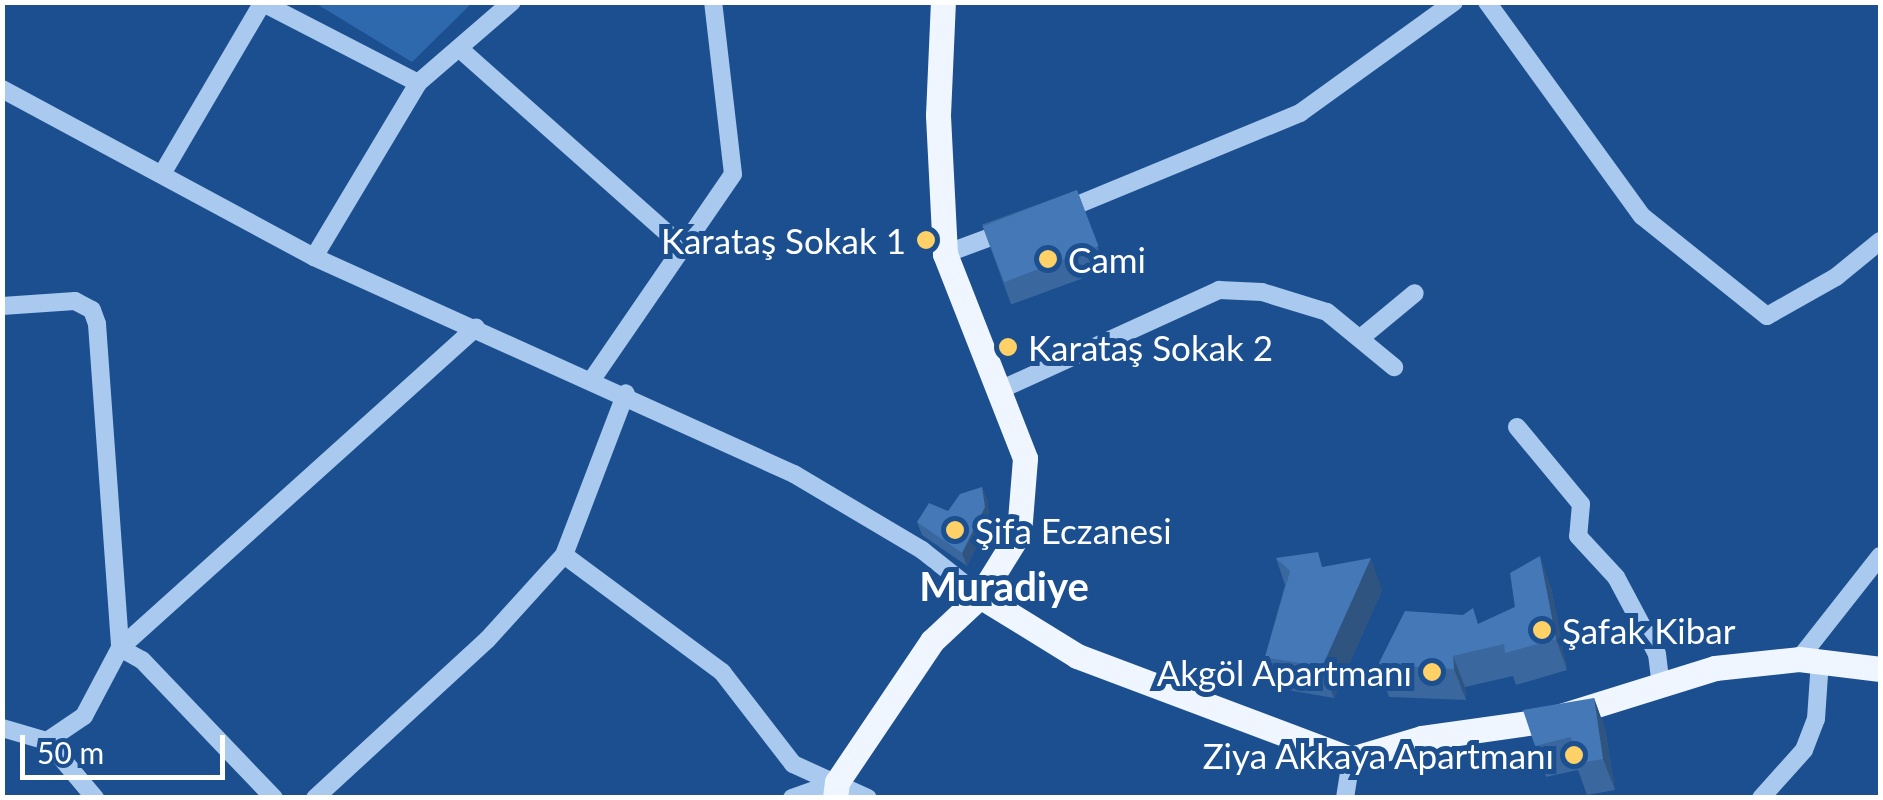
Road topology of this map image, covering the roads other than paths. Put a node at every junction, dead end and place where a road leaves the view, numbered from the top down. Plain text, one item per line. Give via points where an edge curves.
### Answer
1 (512, 2) edge
2 (713, 2) edge
3 (943, 2) edge
4 (1454, 2) edge
5 (1487, 2) edge
6 (263, 3) edge
7 (461, 50) junction
8 (418, 83) junction
9 (4, 93) edge
10 (162, 174) junction
11 (1880, 242) edge
12 (682, 246) junction
13 (944, 254) junction
14 (314, 256) junction
15 (1415, 293) dead end
16 (2, 306) edge
17 (476, 327) junction
18 (1363, 336) junction
19 (1394, 367) dead end
20 (593, 378) junction
21 (1002, 388) junction
22 (626, 393) junction
23 (1517, 426) dead end
24 (564, 556) junction
25 (1880, 556) edge
26 (980, 596) junction
27 (120, 648) junction
28 (1810, 660) junction
29 (1880, 669) edge
30 (1661, 686) junction
31 (2, 728) edge
32 (47, 741) junction
33 (1350, 759) junction
34 (836, 790) edge
35 (1767, 796) edge
36 (95, 798) edge
37 (274, 798) edge
38 (315, 798) edge
39 (792, 798) edge
40 (868, 798) edge
41 (1344, 798) edge

1 - 7 street
2 - 12 street via 733,174
3 - 13 main road via 938,116
4 - 13 street via 1300,113
5 - 11 street via 1642,216 1767,316 1836,277
6 - 8 street
6 - 10 street
7 - 8 street
7 - 12 street
8 - 14 street
9 - 10 street
10 - 14 street
12 - 20 street
13 - 21 main road
14 - 17 street
15 - 18 street
16 - 27 street via 75,301 92,310
17 - 20 street
17 - 27 street
18 - 19 street
18 - 21 street via 1292,300 1219,290
20 - 22 street
21 - 26 main road via 1025,458 1019,533
22 - 24 street
22 - 26 street via 794,474 922,550
23 - 30 street via 1581,504 1578,536 1616,577 1656,654
24 - 34 street via 722,672 793,764
24 - 38 street via 487,640
25 - 28 street
26 - 33 main road via 1078,656
26 - 34 main road via 932,641
27 - 32 street via 84,716
27 - 37 street via 142,660
28 - 29 main road
28 - 30 main road via 1715,668
28 - 35 street via 1816,719 1804,750
30 - 33 main road via 1548,720 1422,738
31 - 32 street
32 - 36 street
33 - 41 street
34 - 39 street
34 - 40 street

